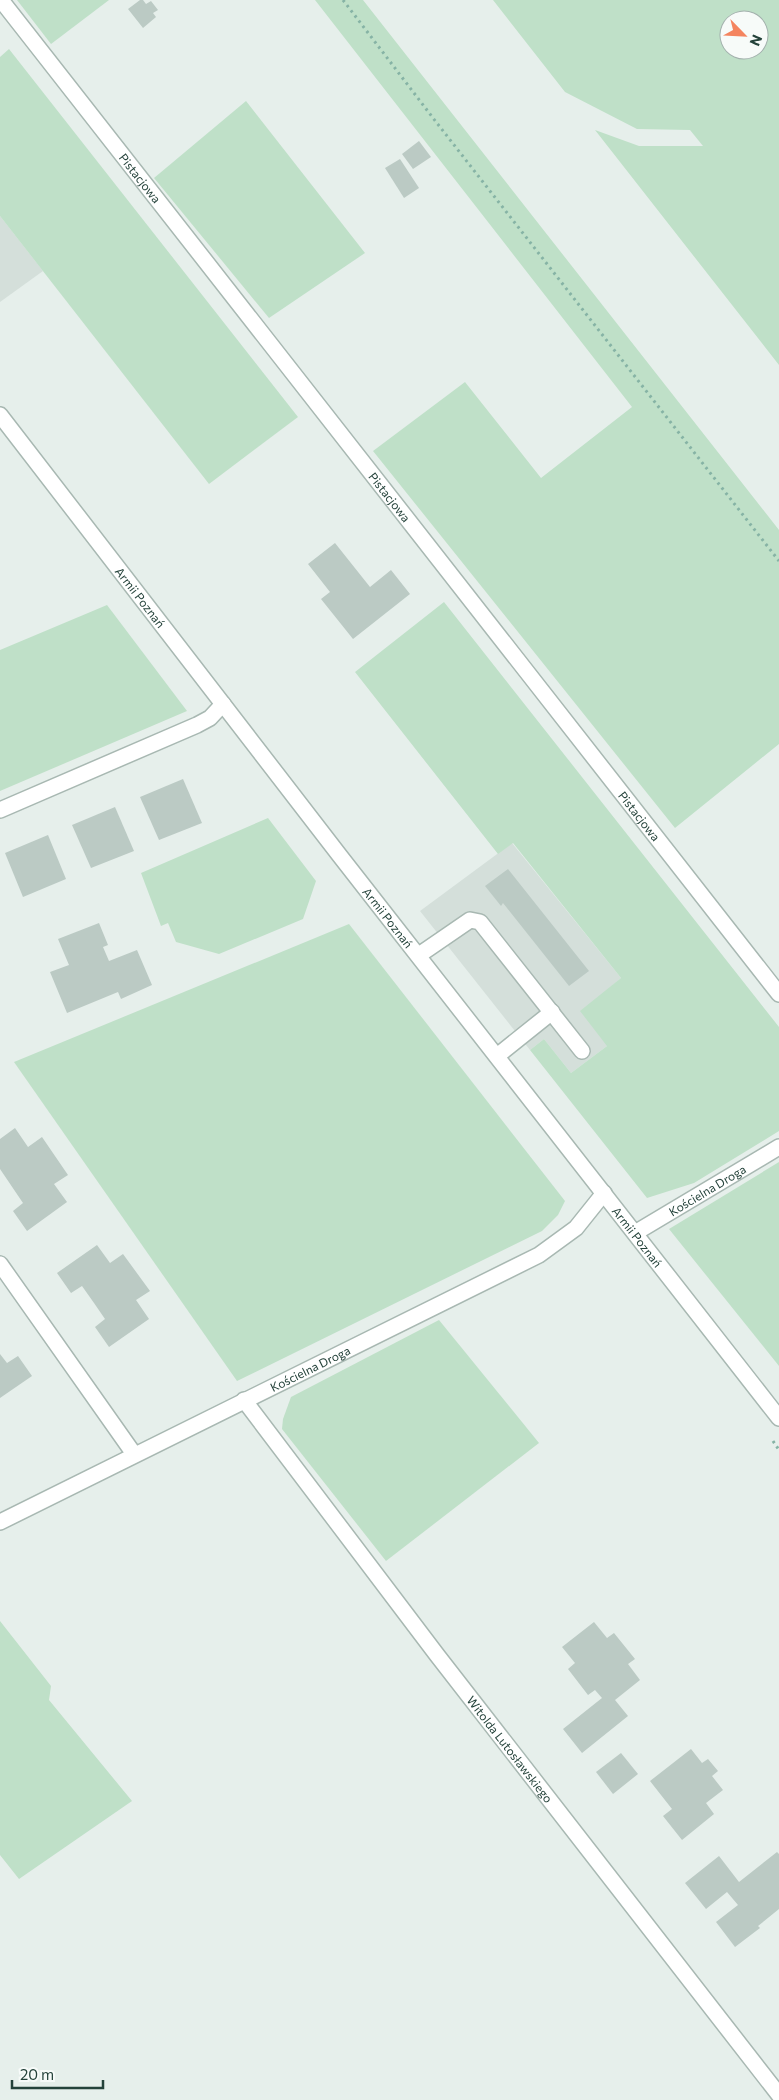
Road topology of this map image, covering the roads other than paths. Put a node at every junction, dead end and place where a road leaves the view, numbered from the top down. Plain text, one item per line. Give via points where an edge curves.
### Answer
1 (1, 0) edge
2 (0, 415) edge
3 (223, 704) junction
4 (0, 810) edge
5 (419, 955) junction
6 (779, 994) edge
7 (552, 1012) junction
8 (582, 1051) dead end
9 (497, 1056) junction
10 (779, 1147) edge
11 (604, 1193) junction
12 (635, 1232) junction
13 (0, 1264) edge
14 (244, 1400) junction
15 (779, 1418) edge
16 (134, 1454) junction
17 (0, 1522) edge
18 (779, 2095) edge

1 - 6 street, Pistacjowa
2 - 3 street, Armii Poznań
3 - 4 street via 210,718 197,725
3 - 5 street, Armii Poznań
5 - 7 street via 462,924 470,920 480,922
5 - 9 street, Armii Poznań
7 - 8 street
7 - 9 street
9 - 11 street, Armii Poznań
10 - 12 street, Kościelna Droga
11 - 12 street, Armii Poznań
11 - 14 street, Kościelna Droga via 576,1228 539,1255
12 - 15 street, Armii Poznań
13 - 16 street
14 - 16 street, Kościelna Droga
14 - 18 street, Witolda Lutosławskiego via 436,1654
16 - 17 street, Kościelna Droga

